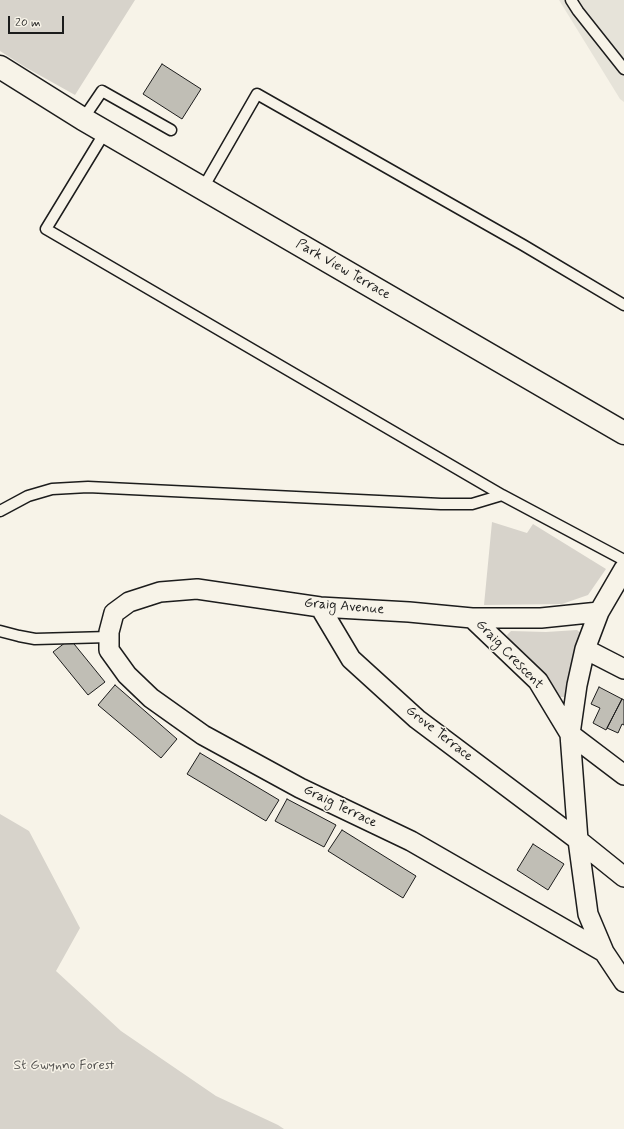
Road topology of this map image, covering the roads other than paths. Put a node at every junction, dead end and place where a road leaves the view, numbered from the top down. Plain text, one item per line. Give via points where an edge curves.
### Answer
1 (571, 0) edge
2 (0, 67) edge
3 (624, 69) edge
4 (83, 119) junction
5 (170, 130) dead end
6 (105, 132) junction
7 (202, 188) junction
8 (624, 305) edge
9 (624, 433) edge
10 (502, 495) junction
11 (0, 511) edge
12 (624, 560) edge
13 (624, 569) edge
14 (320, 607) junction
15 (599, 612) junction
16 (472, 618) junction
17 (0, 631) edge
18 (109, 634) junction
19 (585, 649) junction
20 (624, 669) edge
21 (570, 734) junction
22 (624, 775) edge
23 (578, 840) junction
24 (624, 877) edge
25 (604, 952) junction
26 (624, 982) edge

1 - 3 lane
2 - 4 main road, Park View Terrace
4 - 5 lane via 102,91
4 - 6 main road, Park View Terrace
6 - 7 main road, Park View Terrace
6 - 10 lane via 46,229
7 - 8 lane via 257,94
7 - 9 main road, Park View Terrace
10 - 11 lane via 472,504 441,504 88,487 52,489 28,496
10 - 12 lane
13 - 15 street
14 - 16 street, Graig Avenue
14 - 18 street, Graig Avenue via 197,589 160,592 129,602 114,613
14 - 23 street, Grove Terrace via 351,659 417,719
15 - 16 street, Graig Avenue via 541,618
15 - 19 street
16 - 21 street, Graig Crescent via 538,681
17 - 18 lane via 35,639
18 - 25 street, Graig Terrace via 109,650 126,676 151,698 202,735 300,788 410,841
19 - 20 street
19 - 21 street
21 - 22 street
21 - 23 street
23 - 24 street, Grove Terrace
23 - 25 street via 588,914
25 - 26 street

